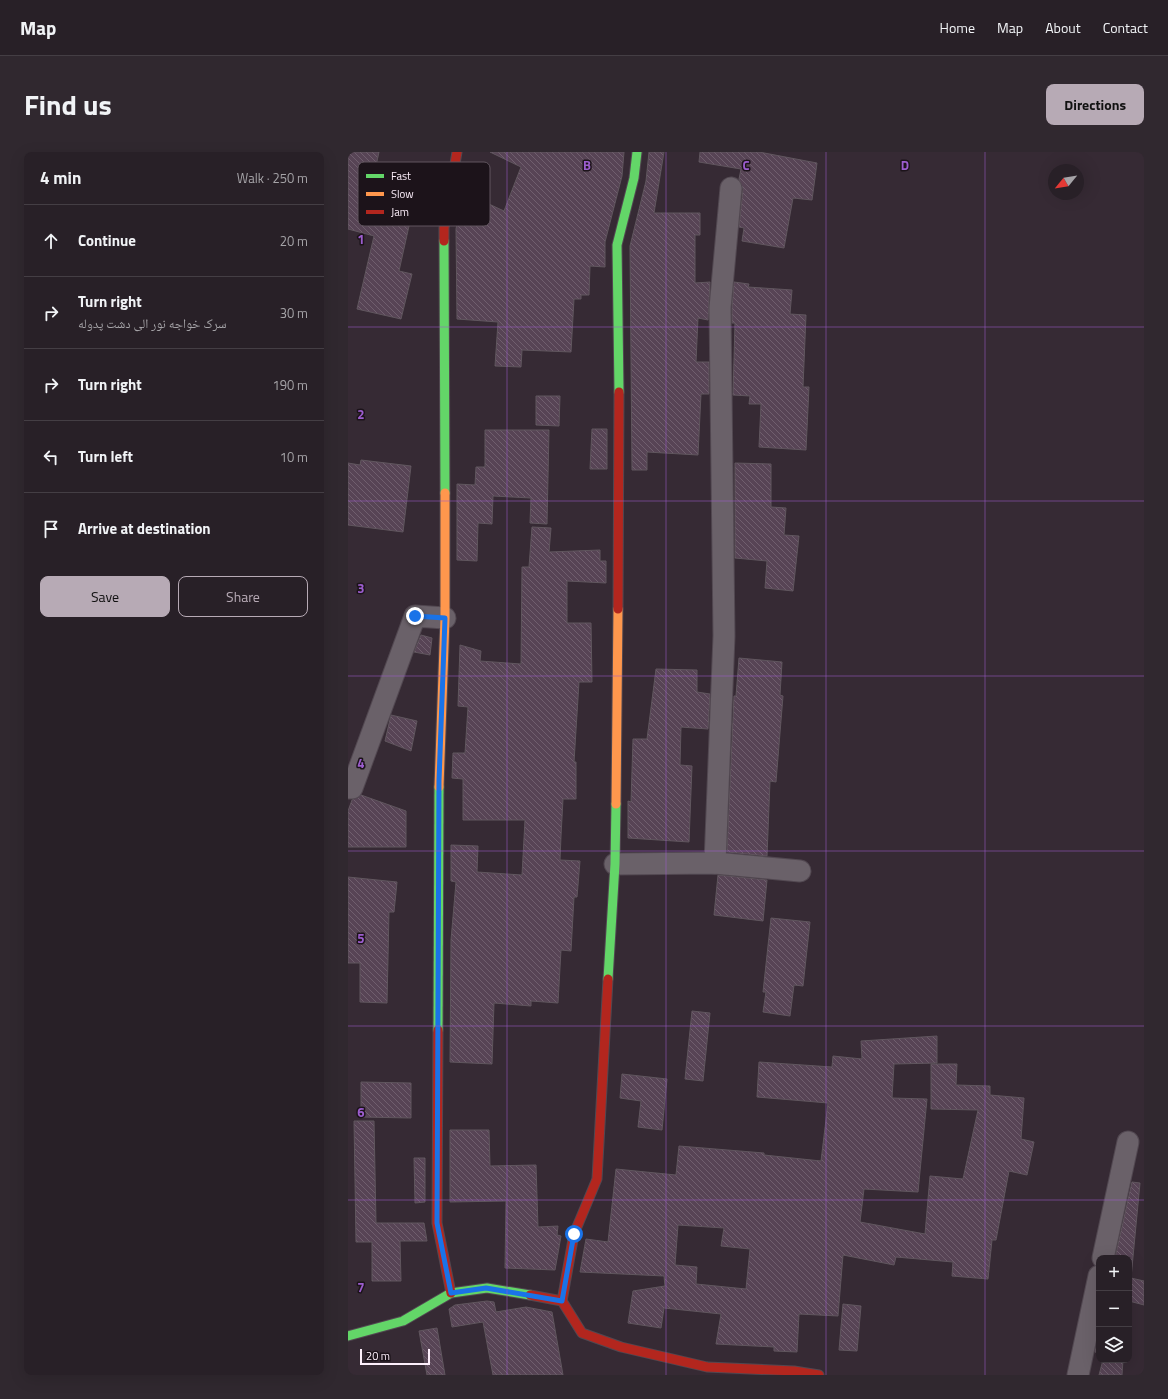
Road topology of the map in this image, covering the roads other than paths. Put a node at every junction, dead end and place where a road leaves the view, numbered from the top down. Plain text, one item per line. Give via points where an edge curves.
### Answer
1 (457, 152) edge
2 (637, 152) edge
3 (455, 162) edge
4 (731, 188) dead end
5 (444, 226) edge
6 (445, 618) junction
7 (348, 788) edge
8 (715, 863) junction
9 (615, 864) junction
10 (800, 871) dead end
11 (1128, 1142) dead end
12 (1104, 1255) edge
13 (1096, 1290) edge
14 (451, 1293) junction
15 (562, 1301) junction
16 (348, 1336) edge
17 (819, 1375) edge
18 (1078, 1375) edge

1 - 3 street
2 - 9 street via 634,178 617,245 620,464
4 - 8 street via 720,308 724,636
5 - 6 street
6 - 7 street via 415,616 352,788
6 - 14 street via 439,781 437,1223
8 - 9 street
8 - 10 street
9 - 15 street via 597,1180 574,1234
11 - 12 street
13 - 18 street
14 - 15 street via 486,1288
14 - 16 street via 403,1321
15 - 17 street via 582,1332 621,1346 707,1367 794,1371

